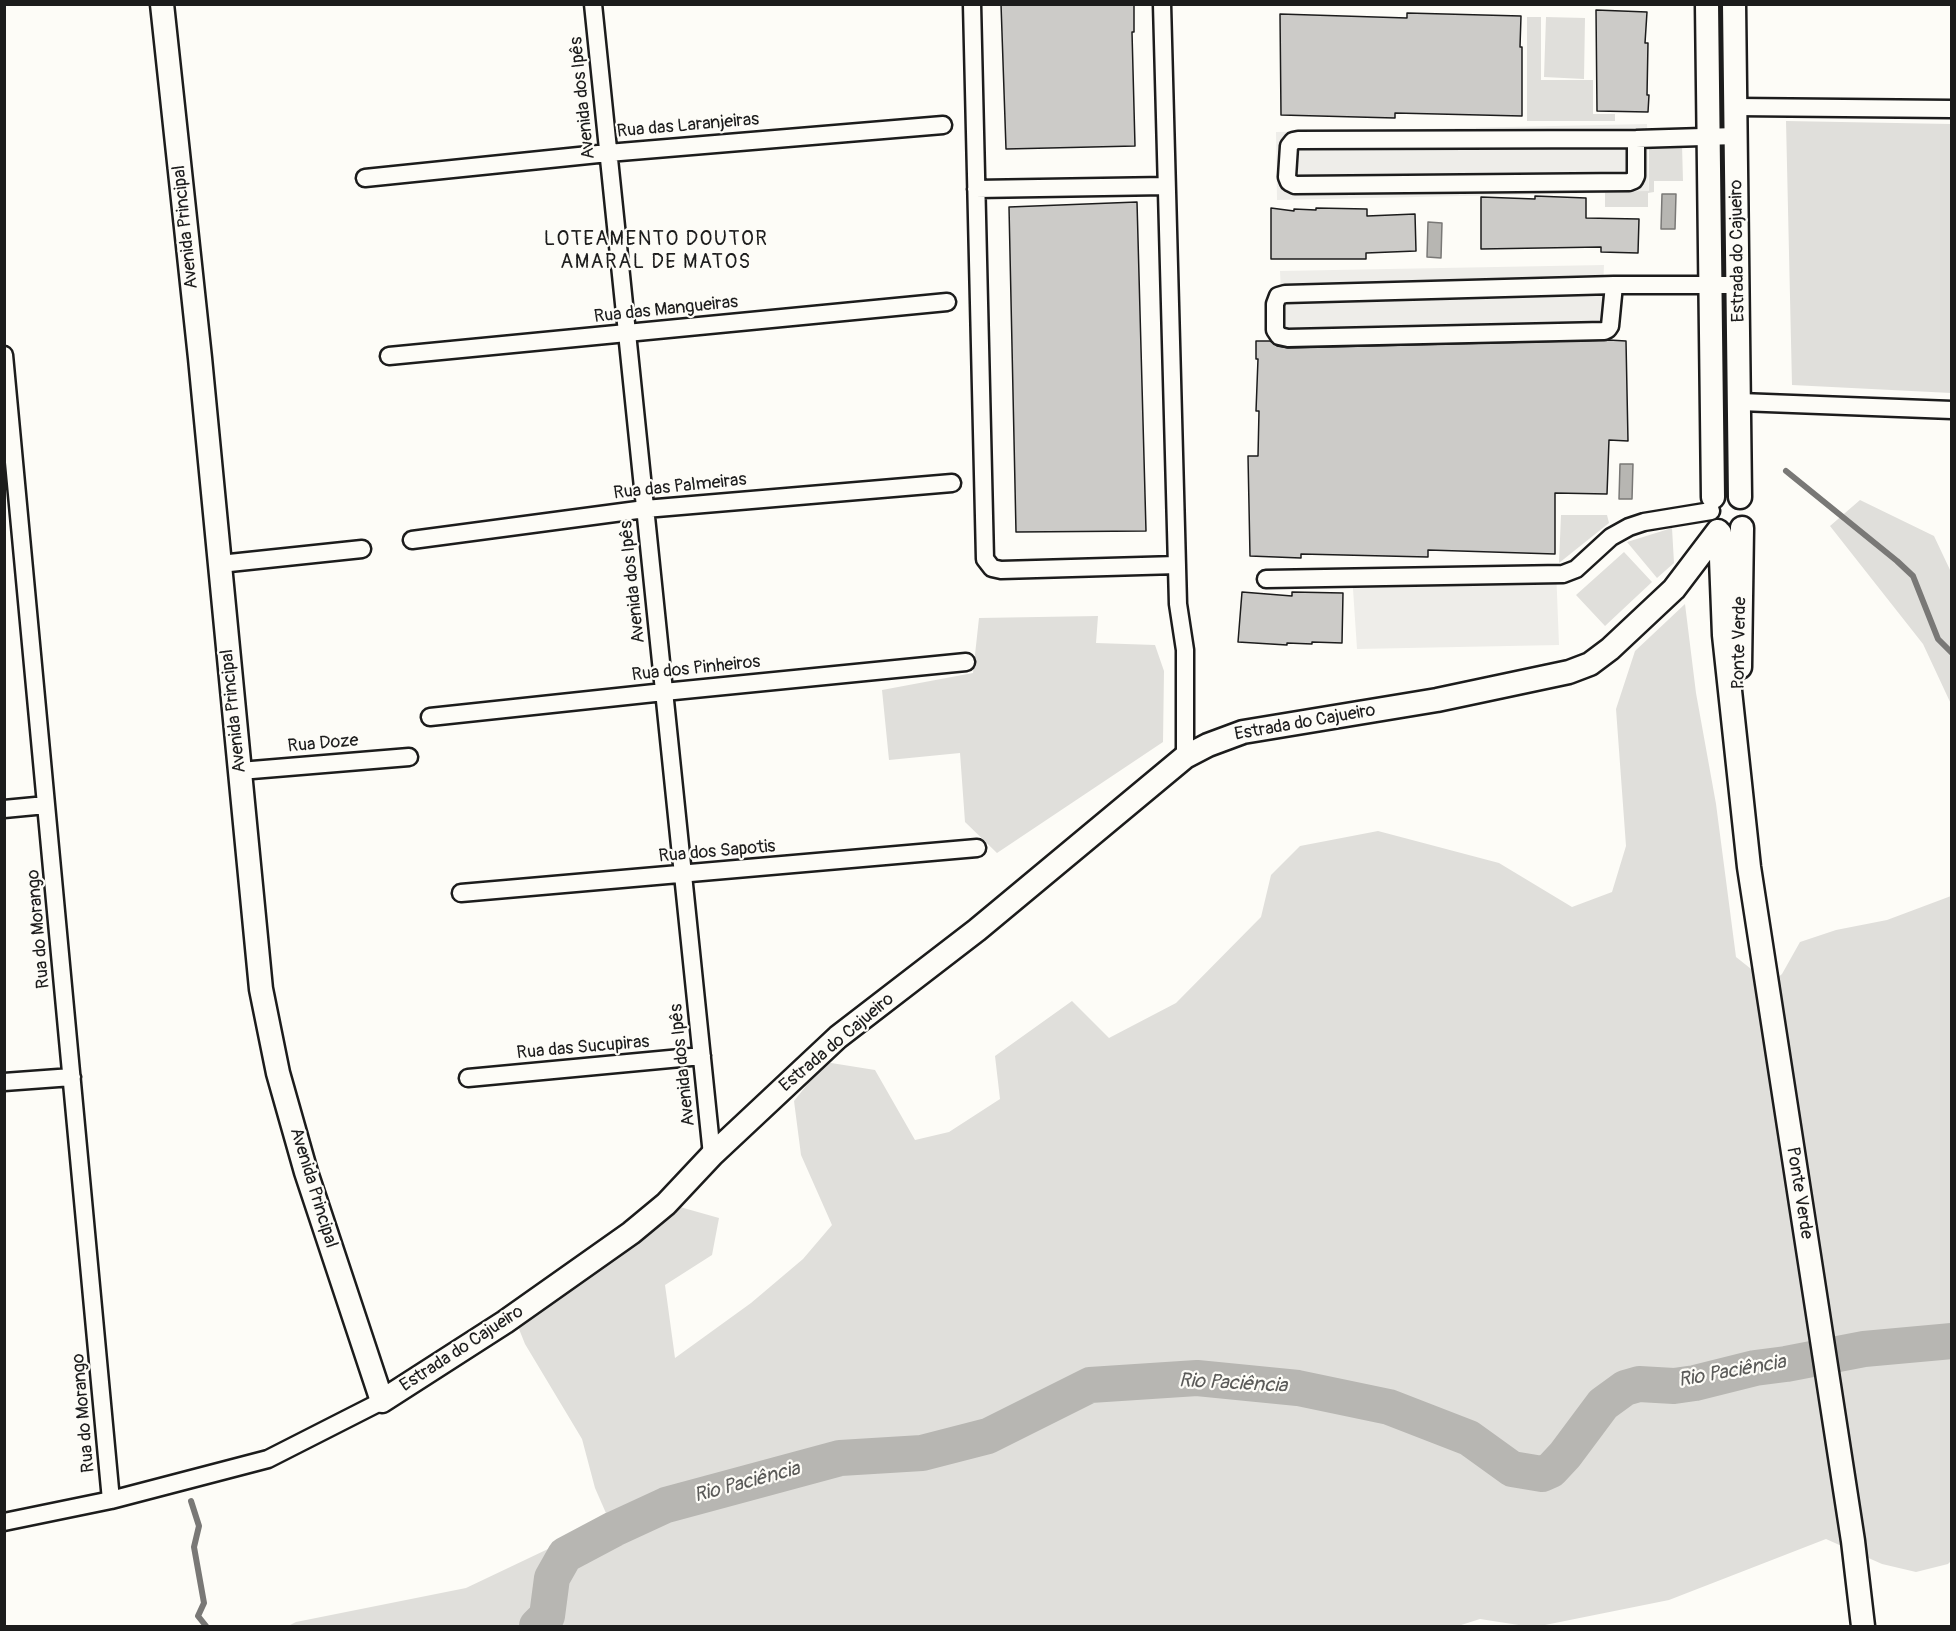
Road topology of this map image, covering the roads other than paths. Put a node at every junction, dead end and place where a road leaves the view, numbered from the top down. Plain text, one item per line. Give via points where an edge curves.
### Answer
1 (162, 4) edge
2 (593, 4) edge
3 (972, 4) edge
4 (1162, 4) edge
5 (1707, 4) edge
6 (1734, 4) edge
7 (1736, 107) junction
8 (1952, 109) edge
9 (943, 125) dead end
10 (1736, 136) junction
11 (1708, 137) junction
12 (1636, 139) junction
13 (608, 153) junction
14 (365, 178) dead end
15 (1166, 186) junction
16 (976, 189) junction
17 (1614, 285) junction
18 (1710, 285) junction
19 (1739, 285) junction
20 (947, 302) dead end
21 (627, 334) junction
22 (4, 355) edge
23 (389, 356) dead end
24 (6, 386) edge
25 (1740, 402) junction
26 (1952, 410) edge
27 (952, 483) dead end
28 (1740, 498) junction
29 (645, 509) junction
30 (1715, 517) junction
31 (1742, 528) junction
32 (412, 540) dead end
33 (362, 549) dead end
34 (220, 564) junction
35 (1177, 565) junction
36 (1266, 579) dead end
37 (966, 662) dead end
38 (664, 692) junction
39 (430, 717) dead end
40 (409, 757) dead end
41 (1185, 757) junction
42 (1738, 758) junction
43 (240, 771) junction
44 (46, 805) junction
45 (4, 809) edge
46 (977, 848) dead end
47 (683, 875) junction
48 (461, 893) dead end
49 (702, 1056) junction
50 (72, 1077) junction
51 (468, 1078) dead end
52 (4, 1082) edge
53 (712, 1155) junction
54 (382, 1401) junction
55 (111, 1500) junction
56 (4, 1522) edge
57 (1863, 1626) edge

1 - 34 street, Avenida Principal
2 - 13 street, Avenida dos Ipês
3 - 16 street
4 - 15 street
5 - 11 street, Estrada do Cajueiro
6 - 7 street, Estrada do Cajueiro
7 - 8 street
7 - 10 street, Estrada do Cajueiro
9 - 13 street, Rua das Laranjeiras
10 - 11 street
10 - 19 street, Estrada do Cajueiro
11 - 12 street
11 - 18 street, Estrada do Cajueiro
12 - 12 street via 1298,140 1289,146 1287,177 1295,184 1629,182 1636,176
13 - 14 street, Rua das Laranjeiras
13 - 21 street, Avenida dos Ipês
15 - 16 street
15 - 35 street
16 - 35 street via 987,564 1001,570
17 - 17 street via 1285,294 1278,296 1275,304 1275,330 1279,336 1288,338 1604,331 1610,326
17 - 18 street
18 - 19 street
18 - 30 street, Estrada do Cajueiro
19 - 25 street, Estrada do Cajueiro
20 - 21 street, Rua das Mangueiras
21 - 23 street, Rua das Mangueiras
21 - 29 street, Avenida dos Ipês
22 - 24 street, Rua do Morango
24 - 44 street, Rua do Morango
25 - 26 street
25 - 28 street, Estrada do Cajueiro
27 - 29 street, Rua das Palmeiras
28 - 30 street via 1734,490 1717,491
28 - 31 street, Ponte Verde
29 - 32 street, Rua das Palmeiras
29 - 38 street, Avenida dos Ipês
30 - 31 street via 1731,535
30 - 36 street via 1644,522 1629,527 1611,537 1576,569 1563,574
30 - 41 street, Estrada do Cajueiro via 1674,590 1590,664 1437,700 1242,732
30 - 42 street, Ponte Verde
31 - 42 street, Ponte Verde
33 - 34 street
34 - 43 street, Avenida Principal
35 - 41 street via 1185,650
37 - 38 street, Rua dos Pinheiros
38 - 39 street, Rua dos Pinheiros
38 - 47 street, Avenida dos Ipês
40 - 43 street, Rua Doze
41 - 53 street, Estrada do Cajueiro via 977,930 838,1037
42 - 57 street, Ponte Verde via 1749,867
43 - 54 street, Avenida Principal via 261,989 278,1073 306,1172
44 - 45 street
44 - 50 street, Rua do Morango
46 - 47 street, Rua dos Sapotis
47 - 48 street, Rua dos Sapotis
47 - 49 street, Avenida dos Ipês
49 - 51 street, Rua das Sucupiras
49 - 53 street, Avenida dos Ipês
50 - 52 street
50 - 55 street, Rua do Morango
53 - 54 street, Estrada do Cajueiro via 666,1204 631,1233 505,1322
54 - 55 street, Estrada do Cajueiro via 268,1459
55 - 56 street, Estrada do Cajueiro

